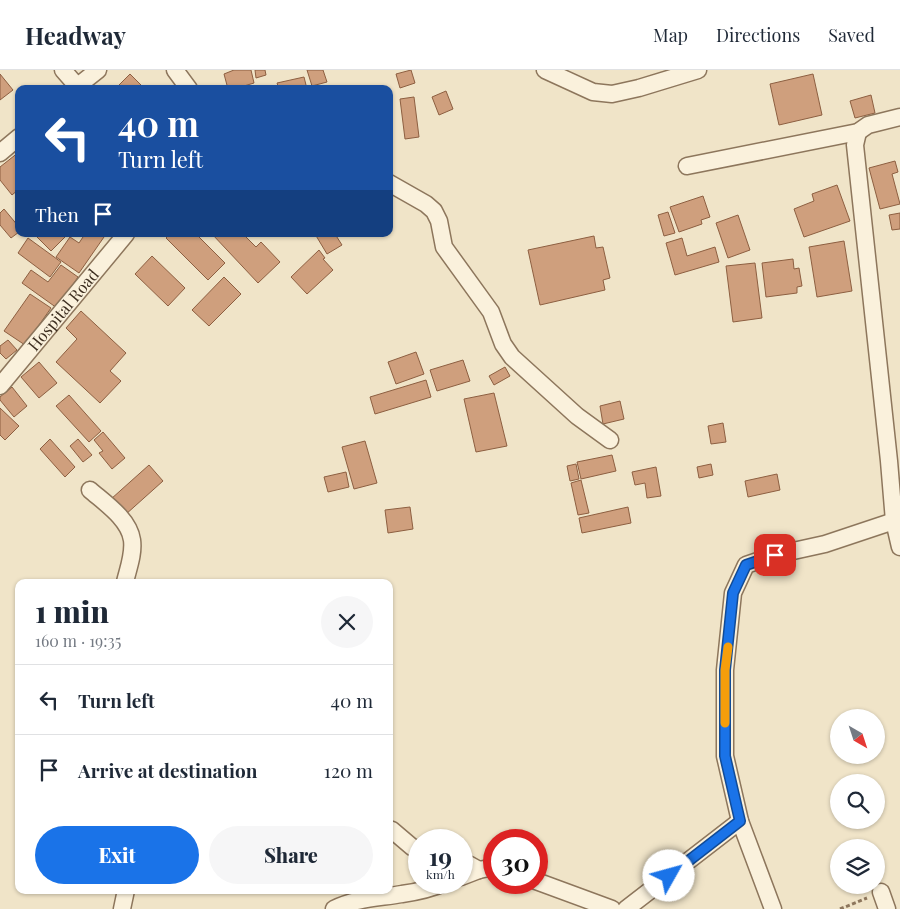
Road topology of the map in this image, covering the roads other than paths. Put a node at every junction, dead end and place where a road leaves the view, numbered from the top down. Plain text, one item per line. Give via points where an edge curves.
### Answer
1 (63, 70) edge
2 (98, 70) edge
3 (175, 70) edge
4 (545, 70) edge
5 (698, 70) edge
6 (74, 85) edge
7 (79, 85) edge
8 (186, 85) edge
9 (900, 117) edge
10 (858, 132) junction
11 (15, 140) edge
12 (0, 153) edge
13 (687, 166) dead end
14 (393, 185) edge
15 (124, 237) edge
16 (0, 386) edge
17 (610, 440) dead end
18 (90, 490) dead end
19 (894, 521) junction
20 (900, 547) edge
21 (126, 579) edge
22 (740, 821) junction
23 (393, 831) edge
24 (408, 844) edge
25 (548, 885) edge
26 (408, 893) edge
27 (125, 894) edge
28 (882, 894) edge
29 (122, 909) edge
30 (334, 909) edge
31 (612, 909) edge
32 (626, 909) edge
33 (773, 909) edge
34 (887, 909) edge

1 - 6 street
2 - 7 street
3 - 8 street
4 - 5 street via 592,92 612,94
9 - 10 street via 868,125
10 - 13 street
10 - 19 street via 856,145
11 - 12 street
14 - 17 street via 434,211 444,247 491,312 503,344 512,357 576,416
15 - 16 street, Hospital Road
18 - 21 street via 129,530 132,542
19 - 20 street
19 - 22 street via 746,565 733,593 725,670 725,756
22 - 32 street
22 - 33 street
23 - 24 street
25 - 31 street
26 - 30 street via 368,898
27 - 29 street
28 - 34 street

